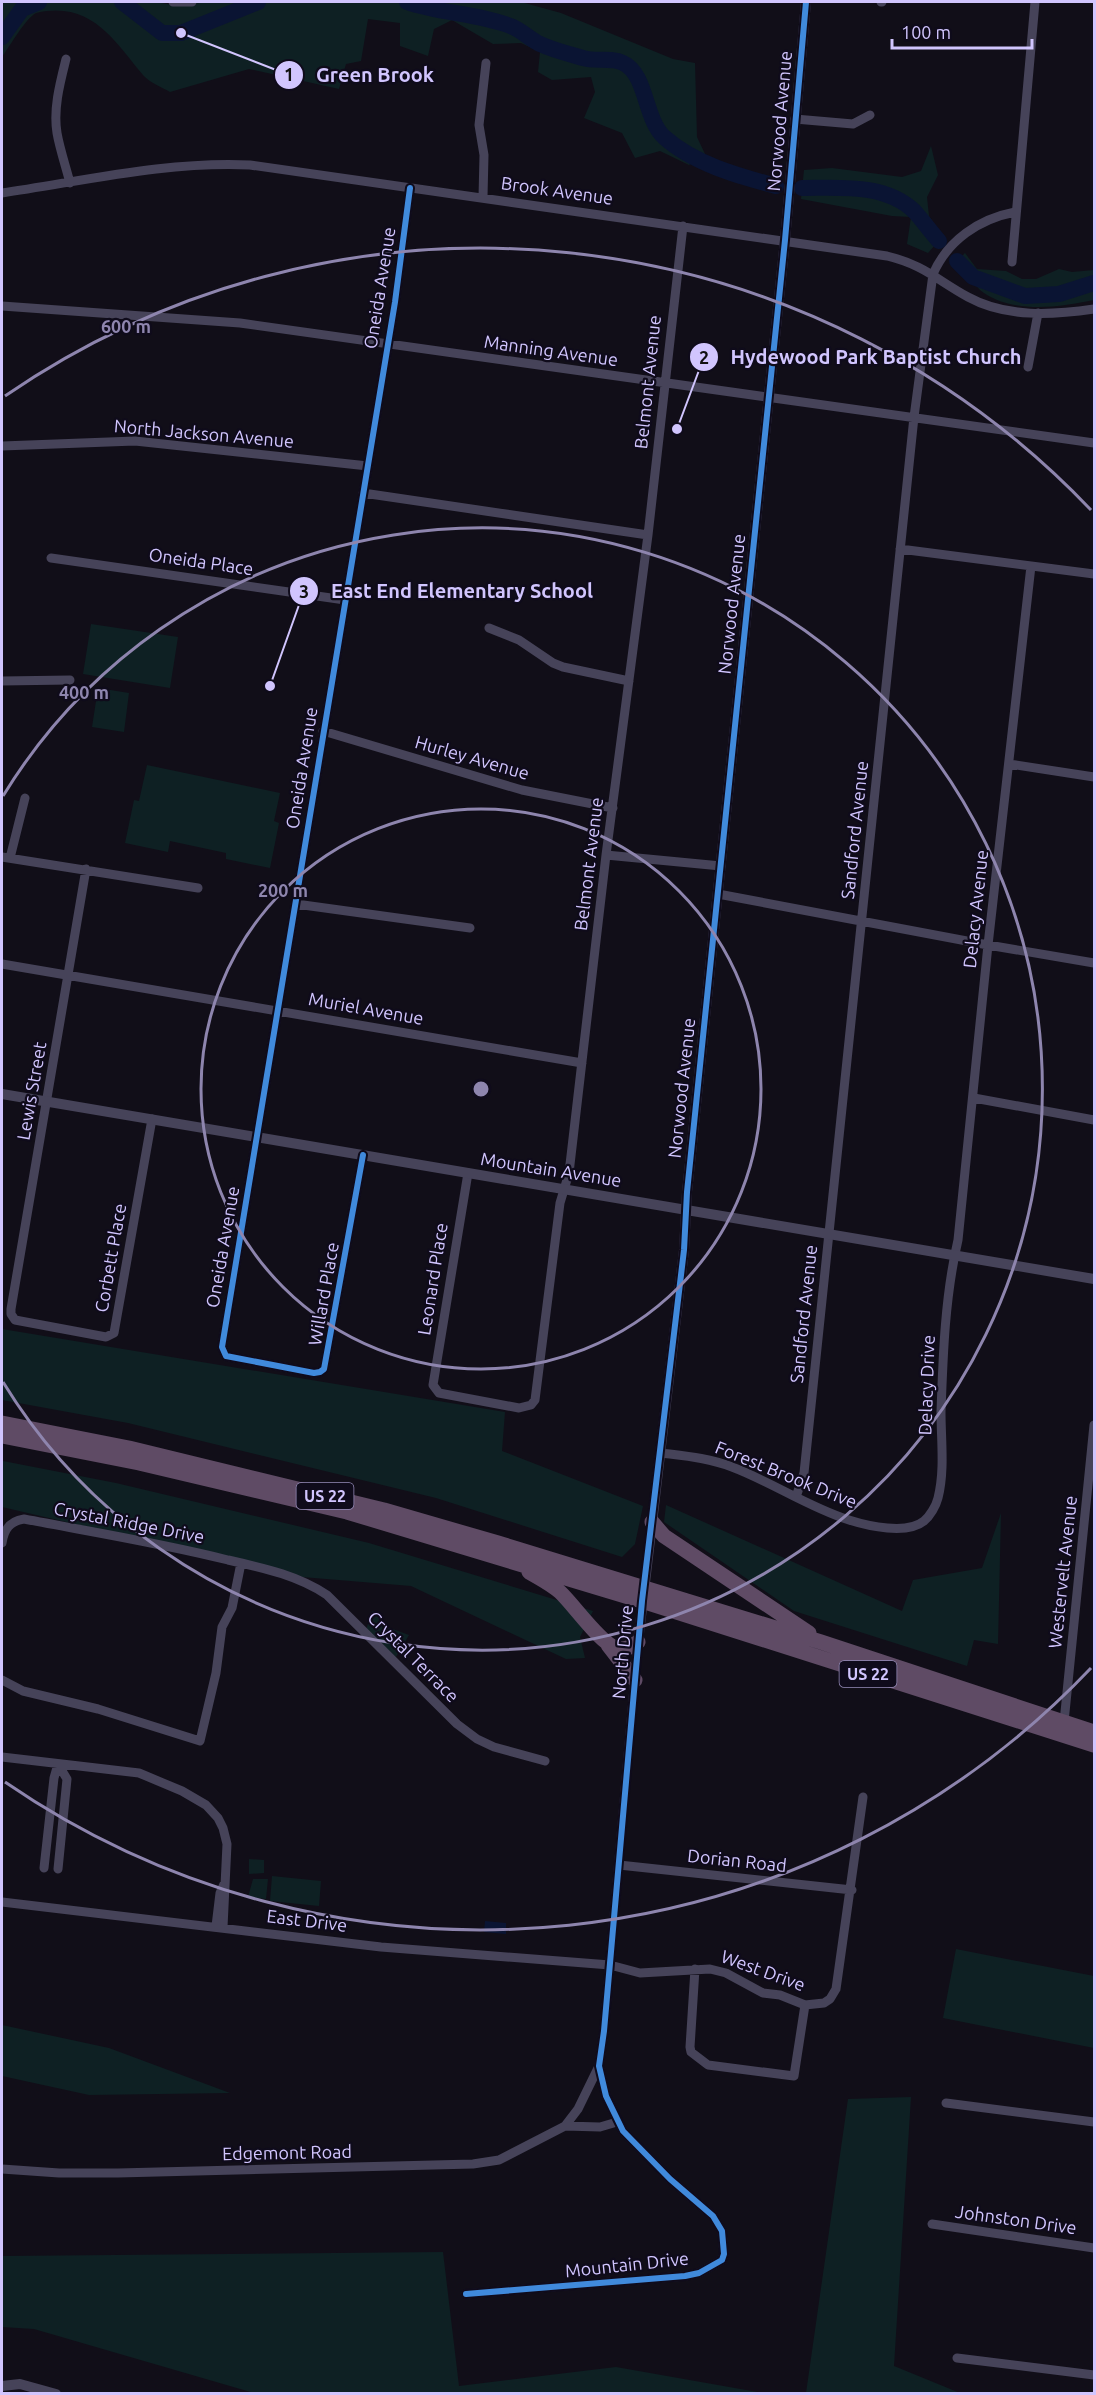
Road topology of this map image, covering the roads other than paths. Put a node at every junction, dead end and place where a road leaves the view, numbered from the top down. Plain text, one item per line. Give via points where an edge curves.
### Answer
1 (173, 2) edge
2 (192, 2) edge
3 (806, 2) edge
4 (1035, 2) edge
5 (66, 59) dead end
6 (486, 63) dead end
7 (870, 115) dead end
8 (795, 119) junction
9 (70, 183) junction
10 (410, 188) junction
11 (2, 193) edge
12 (483, 197) junction
13 (1015, 212) junction
14 (683, 226) junction
15 (785, 240) junction
16 (1012, 262) dead end
17 (933, 274) junction
18 (2, 306) edge
19 (1095, 309) edge
20 (1038, 313) junction
21 (386, 345) junction
22 (1028, 367) dead end
23 (664, 383) junction
24 (768, 397) junction
25 (914, 417) junction
26 (1095, 443) edge
27 (2, 446) edge
28 (368, 466) junction
29 (363, 492) junction
30 (648, 536) junction
31 (900, 549) junction
32 (51, 558) dead end
33 (1031, 566) junction
34 (1095, 574) edge
35 (345, 600) junction
36 (489, 628) dead end
37 (70, 680) dead end
38 (2, 681) edge
39 (629, 681) junction
40 (323, 731) junction
41 (1009, 764) junction
42 (1095, 777) edge
43 (25, 798) dead end
44 (612, 808) junction
45 (606, 855) junction
46 (6, 857) edge
47 (720, 866) junction
48 (86, 869) junction
49 (198, 888) dead end
50 (718, 894) junction
51 (296, 904) junction
52 (861, 921) junction
53 (470, 928) dead end
54 (988, 945) junction
55 (1095, 963) edge
56 (2, 964) edge
57 (68, 975) junction
58 (278, 1011) junction
59 (582, 1063) junction
60 (2, 1094) edge
61 (974, 1098) junction
62 (46, 1101) junction
63 (152, 1119) junction
64 (1095, 1120) edge
65 (257, 1137) junction
66 (363, 1155) junction
67 (468, 1173) junction
68 (564, 1189) junction
69 (687, 1210) junction
70 (828, 1234) junction
71 (955, 1255) junction
72 (1095, 1279) edge
73 (12, 1317) joint
74 (223, 1352) joint
75 (434, 1390) joint
76 (2, 1423) edge
77 (1095, 1425) edge
78 (2, 1436) edge
79 (661, 1453) junction
80 (796, 1497) junction
81 (930, 1515) joint
82 (652, 1522) junction
83 (2, 1543) edge
84 (508, 1559) junction
85 (241, 1563) junction
86 (263, 1568) joint
87 (643, 1594) junction
88 (607, 1642) junction
89 (638, 1642) junction
90 (821, 1642) junction
91 (2, 1680) edge
92 (635, 1680) junction
93 (1064, 1722) junction
94 (1095, 1732) edge
95 (1095, 1745) edge
96 (2, 1757) edge
97 (544, 1761) dead end
98 (57, 1764) junction
99 (863, 1797) dead end
100 (619, 1865) junction
101 (44, 1868) dead end
102 (58, 1869) dead end
103 (852, 1890) junction
104 (2, 1902) edge
105 (220, 1927) junction
106 (610, 1965) junction
107 (694, 1969) junction
108 (805, 2005) junction
109 (599, 2067) junction
110 (606, 2096) joint
111 (946, 2103) dead end
112 (617, 2122) junction
113 (1095, 2122) edge
114 (565, 2126) junction
115 (2, 2169) edge
116 (932, 2224) dead end
117 (1095, 2248) edge
118 (466, 2294) dead end
119 (957, 2358) dead end
120 (1095, 2375) edge
121 (2, 2386) edge
122 (56, 2394) edge

1 - 2 street
3 - 8 street, Norwood Avenue
4 - 13 street
5 - 9 street via 56,118
6 - 12 street via 479,125 484,155
7 - 8 street via 853,124
8 - 15 street, Norwood Avenue
9 - 10 street, Brook Avenue via 135,171 222,164
9 - 11 street, Brook Avenue
10 - 12 street, Brook Avenue
10 - 21 street, Oneida Avenue
12 - 14 street, Brook Avenue
13 - 16 street
13 - 17 street, Sandford Avenue via 987,219 957,239
14 - 15 street, Brook Avenue
14 - 23 street, Belmont Avenue
15 - 17 street, Brook Avenue via 909,261
15 - 24 street, Norwood Avenue
17 - 20 street, Brook Avenue via 993,308
17 - 25 street, Sandford Avenue
18 - 21 street, Manning Avenue via 240,324
19 - 20 street, Brook Avenue
20 - 22 street
21 - 23 street, Manning Avenue
21 - 28 street, Oneida Avenue
23 - 24 street, Manning Avenue
23 - 30 street, Belmont Avenue
24 - 25 street, Manning Avenue
24 - 47 street, Norwood Avenue
25 - 26 street, Manning Avenue
25 - 31 street, Sandford Avenue
27 - 28 street, North Jackson Avenue via 135,441
28 - 29 street, Oneida Avenue
29 - 30 street
29 - 35 street, Oneida Avenue
30 - 39 street, Belmont Avenue
31 - 33 street
31 - 52 street, Sandford Avenue
32 - 35 street, Oneida Place
33 - 34 street
33 - 41 street, Delacy Avenue
35 - 40 street, Oneida Avenue
36 - 39 street via 519,640 563,667
37 - 38 street
39 - 44 street, Belmont Avenue
40 - 44 street, Hurley Avenue via 522,790
40 - 51 street, Oneida Avenue
41 - 42 street
41 - 54 street, Delacy Avenue
43 - 46 street
44 - 45 street, Belmont Avenue
45 - 47 street
45 - 59 street, Belmont Avenue
46 - 48 street
47 - 50 street, Norwood Avenue
48 - 49 street
48 - 57 street, Lewis Street
50 - 52 street
50 - 69 street, Norwood Avenue
51 - 53 street
51 - 58 street, Oneida Avenue
52 - 54 street
52 - 70 street, Sandford Avenue
54 - 55 street
54 - 61 street, Delacy Avenue
56 - 57 street, Muriel Avenue
57 - 58 street, Muriel Avenue
57 - 62 street, Lewis Street
58 - 59 street, Muriel Avenue
58 - 65 street, Oneida Avenue
59 - 68 street, Belmont Avenue
60 - 62 street, Mountain Avenue
61 - 64 street
61 - 71 street, Delacy Avenue
62 - 63 street, Mountain Avenue
62 - 73 street, Lewis Street
63 - 65 street, Mountain Avenue
63 - 73 street, Corbett Place via 114,1333 106,1337 20,1322
65 - 66 street, Mountain Avenue
65 - 74 street, Oneida Avenue
66 - 67 street, Mountain Avenue
66 - 74 street, Willard Place via 324,1369 314,1373 233,1358
67 - 68 street, Mountain Avenue
67 - 75 street, Leonard Place
68 - 69 street, Mountain Avenue
68 - 75 street, Belmont Avenue via 535,1400 531,1406 519,1408
69 - 70 street, Mountain Avenue
69 - 79 street, North Drive
70 - 71 street, Mountain Avenue
70 - 80 street, Sandford Avenue via 804,1473
71 - 72 street, Mountain Avenue
71 - 81 street, Delacy Drive via 943,1358 941,1478 938,1500
76 - 87 highway, US 22 via 129,1448 384,1510
77 - 93 street, Westervelt Avenue
78 - 84 highway, US 22 via 270,1493
79 - 80 street, Forest Brook Drive via 717,1462
79 - 82 street, North Drive
80 - 81 street, Forest Brook Drive via 846,1519 883,1528 919,1524
82 - 87 street, North Drive
82 - 90 highway via 664,1536
83 - 85 street, Crystal Ridge Drive via 8,1525 24,1519
84 - 87 highway, US 22
84 - 88 highway via 561,1593
85 - 86 street, Crystal Ridge Drive
85 - 91 street via 232,1608 222,1627 200,1741 98,1709 23,1691
86 - 97 street, Crystal Terrace via 283,1573 327,1595 431,1700 477,1739 494,1748
87 - 89 street, North Drive
87 - 90 highway, US 22
87 - 95 highway, US 22
88 - 89 highway via 622,1649
88 - 92 highway
89 - 92 street, North Drive
90 - 93 highway, US 22
92 - 100 street, North Drive
93 - 94 highway, US 22
96 - 98 street
98 - 101 street
98 - 102 street via 67,1779
98 - 105 street via 139,1773 206,1805 224,1828 227,1844
99 - 103 street, West Drive
100 - 103 street, Dorian Road
100 - 106 street, North Drive
103 - 108 street, West Drive via 836,1989 824,2003
104 - 105 street, East Drive
105 - 106 street, East Drive via 381,1947
106 - 107 street, West Drive via 640,1973
106 - 109 street, North Drive
107 - 108 street, West Drive via 726,1973 763,1993
107 - 108 street via 690,2047 708,2065 794,2076
109 - 110 street, North Drive
109 - 114 street, Edgemont Road
110 - 112 street, Mountain Drive
111 - 113 street
112 - 114 street, Edgemont Road via 600,2127
112 - 118 street, Mountain Drive via 646,2157 714,2216 722,2231 722,2260 699,2273 654,2280
114 - 115 street, Edgemont Road via 499,2160 473,2164 59,2174
116 - 117 street, Johnston Drive
119 - 120 street
121 - 122 street via 20,2384

